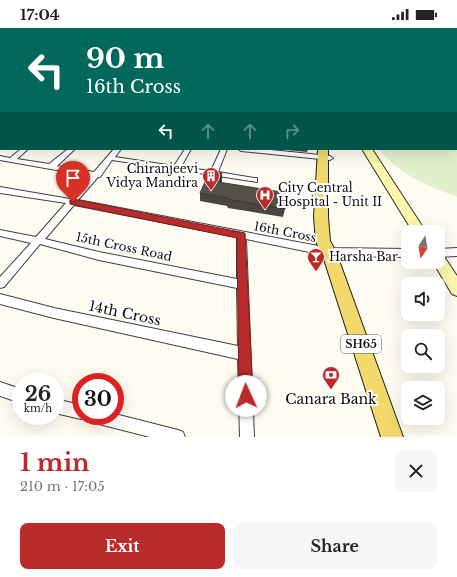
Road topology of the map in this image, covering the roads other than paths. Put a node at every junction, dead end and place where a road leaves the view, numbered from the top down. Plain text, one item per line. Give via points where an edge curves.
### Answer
1 (24, 150) edge
2 (71, 150) edge
3 (117, 150) edge
4 (187, 150) edge
5 (224, 150) edge
6 (262, 150) edge
7 (368, 150) edge
8 (327, 153) edge
9 (0, 158) edge
10 (110, 158) junction
11 (12, 160) junction
12 (52, 166) junction
13 (176, 168) junction
14 (214, 174) junction
15 (97, 175) junction
16 (254, 180) dead end
17 (0, 190) edge
18 (73, 202) junction
19 (416, 225) edge
20 (0, 233) edge
21 (241, 236) junction
22 (40, 241) junction
23 (329, 252) junction
24 (457, 252) edge
25 (401, 253) edge
26 (445, 253) edge
27 (444, 269) edge
28 (0, 284) edge
29 (242, 285) junction
30 (457, 289) edge
31 (0, 299) edge
32 (245, 354) junction
33 (0, 389) edge
34 (12, 393) edge
35 (124, 423) edge
36 (178, 437) edge
37 (248, 437) edge
38 (392, 437) edge

1 - 11 street
2 - 12 street
3 - 10 street
4 - 13 street
5 - 14 street
6 - 8 street
7 - 19 main road
8 - 23 main road via 321,217 323,242
9 - 11 street
10 - 13 street
10 - 15 street
11 - 12 street
12 - 15 street
13 - 14 street
14 - 16 street
15 - 18 street
17 - 18 street, 16th Cross
18 - 21 street, 16th Cross
18 - 22 street
20 - 22 street, 15th Cross Road
21 - 23 street, 16th Cross
21 - 29 street
22 - 28 street
22 - 29 street, 15th Cross Road via 99,256
23 - 25 street, 16th Cross
23 - 38 main road, SH65
24 - 26 street
27 - 30 main road
29 - 32 street
31 - 32 street, 14th Cross
32 - 37 street
33 - 34 street
35 - 36 street

